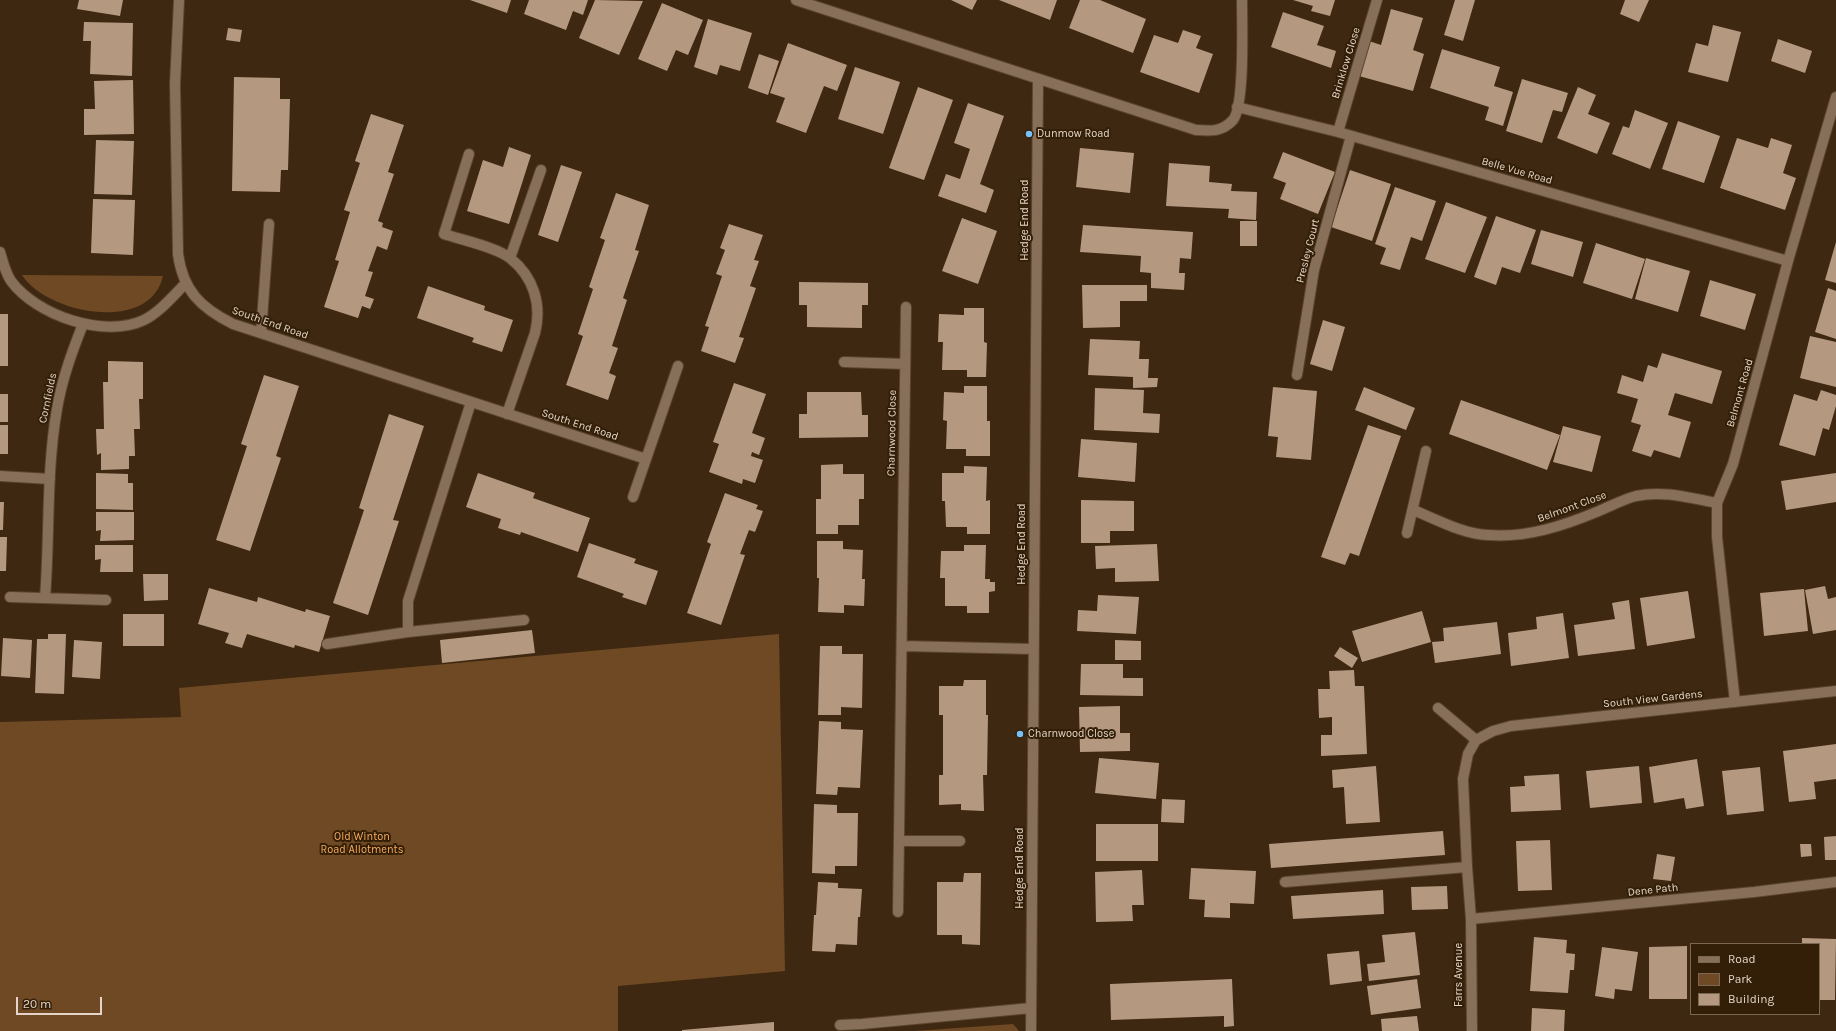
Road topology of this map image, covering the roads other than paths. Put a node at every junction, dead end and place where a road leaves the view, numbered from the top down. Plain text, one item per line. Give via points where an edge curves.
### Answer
1 (179, 0) edge
2 (796, 0) edge
3 (1242, 0) edge
4 (1377, 0) edge
5 (1038, 79) junction
6 (1836, 97) edge
7 (1237, 107) junction
8 (1338, 132) junction
9 (1351, 136) junction
10 (469, 154) dead end
11 (541, 170) dead end
12 (269, 224) dead end
13 (0, 252) edge
14 (510, 258) junction
15 (1788, 261) junction
16 (185, 284) junction
17 (906, 307) dead end
18 (83, 324) junction
19 (261, 333) junction
20 (844, 362) dead end
21 (905, 364) junction
22 (678, 366) dead end
23 (1297, 375) dead end
24 (471, 402) junction
25 (507, 414) junction
26 (1426, 451) dead end
27 (646, 459) junction
28 (0, 476) edge
29 (50, 479) junction
30 (633, 497) dead end
31 (1717, 503) junction
32 (1413, 510) junction
33 (1407, 533) dead end
34 (10, 597) dead end
35 (44, 598) junction
36 (106, 600) dead end
37 (524, 620) dead end
38 (408, 632) junction
39 (327, 644) dead end
40 (902, 646) junction
41 (1033, 649) junction
42 (1836, 691) edge
43 (1735, 702) junction
44 (1438, 708) dead end
45 (1476, 740) junction
46 (900, 841) junction
47 (960, 841) dead end
48 (1467, 867) junction
49 (1285, 882) dead end
50 (1836, 882) edge
51 (898, 912) dead end
52 (1471, 919) junction
53 (1031, 1008) junction
54 (840, 1025) dead end
55 (862, 1028) edge
56 (1031, 1031) edge
57 (1472, 1031) edge

1 - 16 street, South End Road via 175,84 178,254
2 - 5 street
3 - 7 street via 1242,80
4 - 8 street, Brinklow Close
5 - 7 street via 1196,130 1216,131 1224,127 1234,119
5 - 41 street, Hedge End Road
6 - 15 street, Belmont Road
7 - 8 street, Belle Vue Road
8 - 9 street, Belle Vue Road
9 - 15 street, Belle Vue Road
9 - 23 street, Presley Court via 1314,270
10 - 14 street via 444,234
11 - 14 street
12 - 19 street
13 - 18 street via 10,280 31,301
14 - 25 street via 532,286 539,308 535,333
15 - 31 street, Belmont Road via 1733,464
16 - 18 street via 156,313 144,320 128,326
16 - 19 street, South End Road via 193,296 216,315 233,324
17 - 21 street, Charnwood Close
18 - 29 street, Cornfields via 70,356 57,408
19 - 24 street, South End Road
20 - 21 street
21 - 40 street, Charnwood Close
22 - 27 street
24 - 25 street, South End Road
24 - 38 street via 408,602
25 - 27 street, South End Road
26 - 32 street
27 - 30 street
28 - 29 street
29 - 35 street, Cornfields
31 - 32 street, Belmont Close via 1673,495 1634,496 1555,528 1511,536 1486,535 1462,530
31 - 43 street, Belmont Road via 1717,537
32 - 33 street
34 - 35 street
35 - 36 street
37 - 38 street
38 - 39 street
40 - 41 street
40 - 46 street, Charnwood Close
41 - 53 street, Hedge End Road
42 - 43 street, South View Gardens
43 - 45 street, South View Gardens via 1511,726 1493,731
44 - 45 street
45 - 48 street via 1468,754 1463,779
46 - 47 street
46 - 51 street, Charnwood Close
48 - 49 street
48 - 52 street
50 - 52 street, Dene Path
52 - 57 street, Farrs Avenue
53 - 55 street
53 - 56 street, Hedge End Road
54 - 55 street

